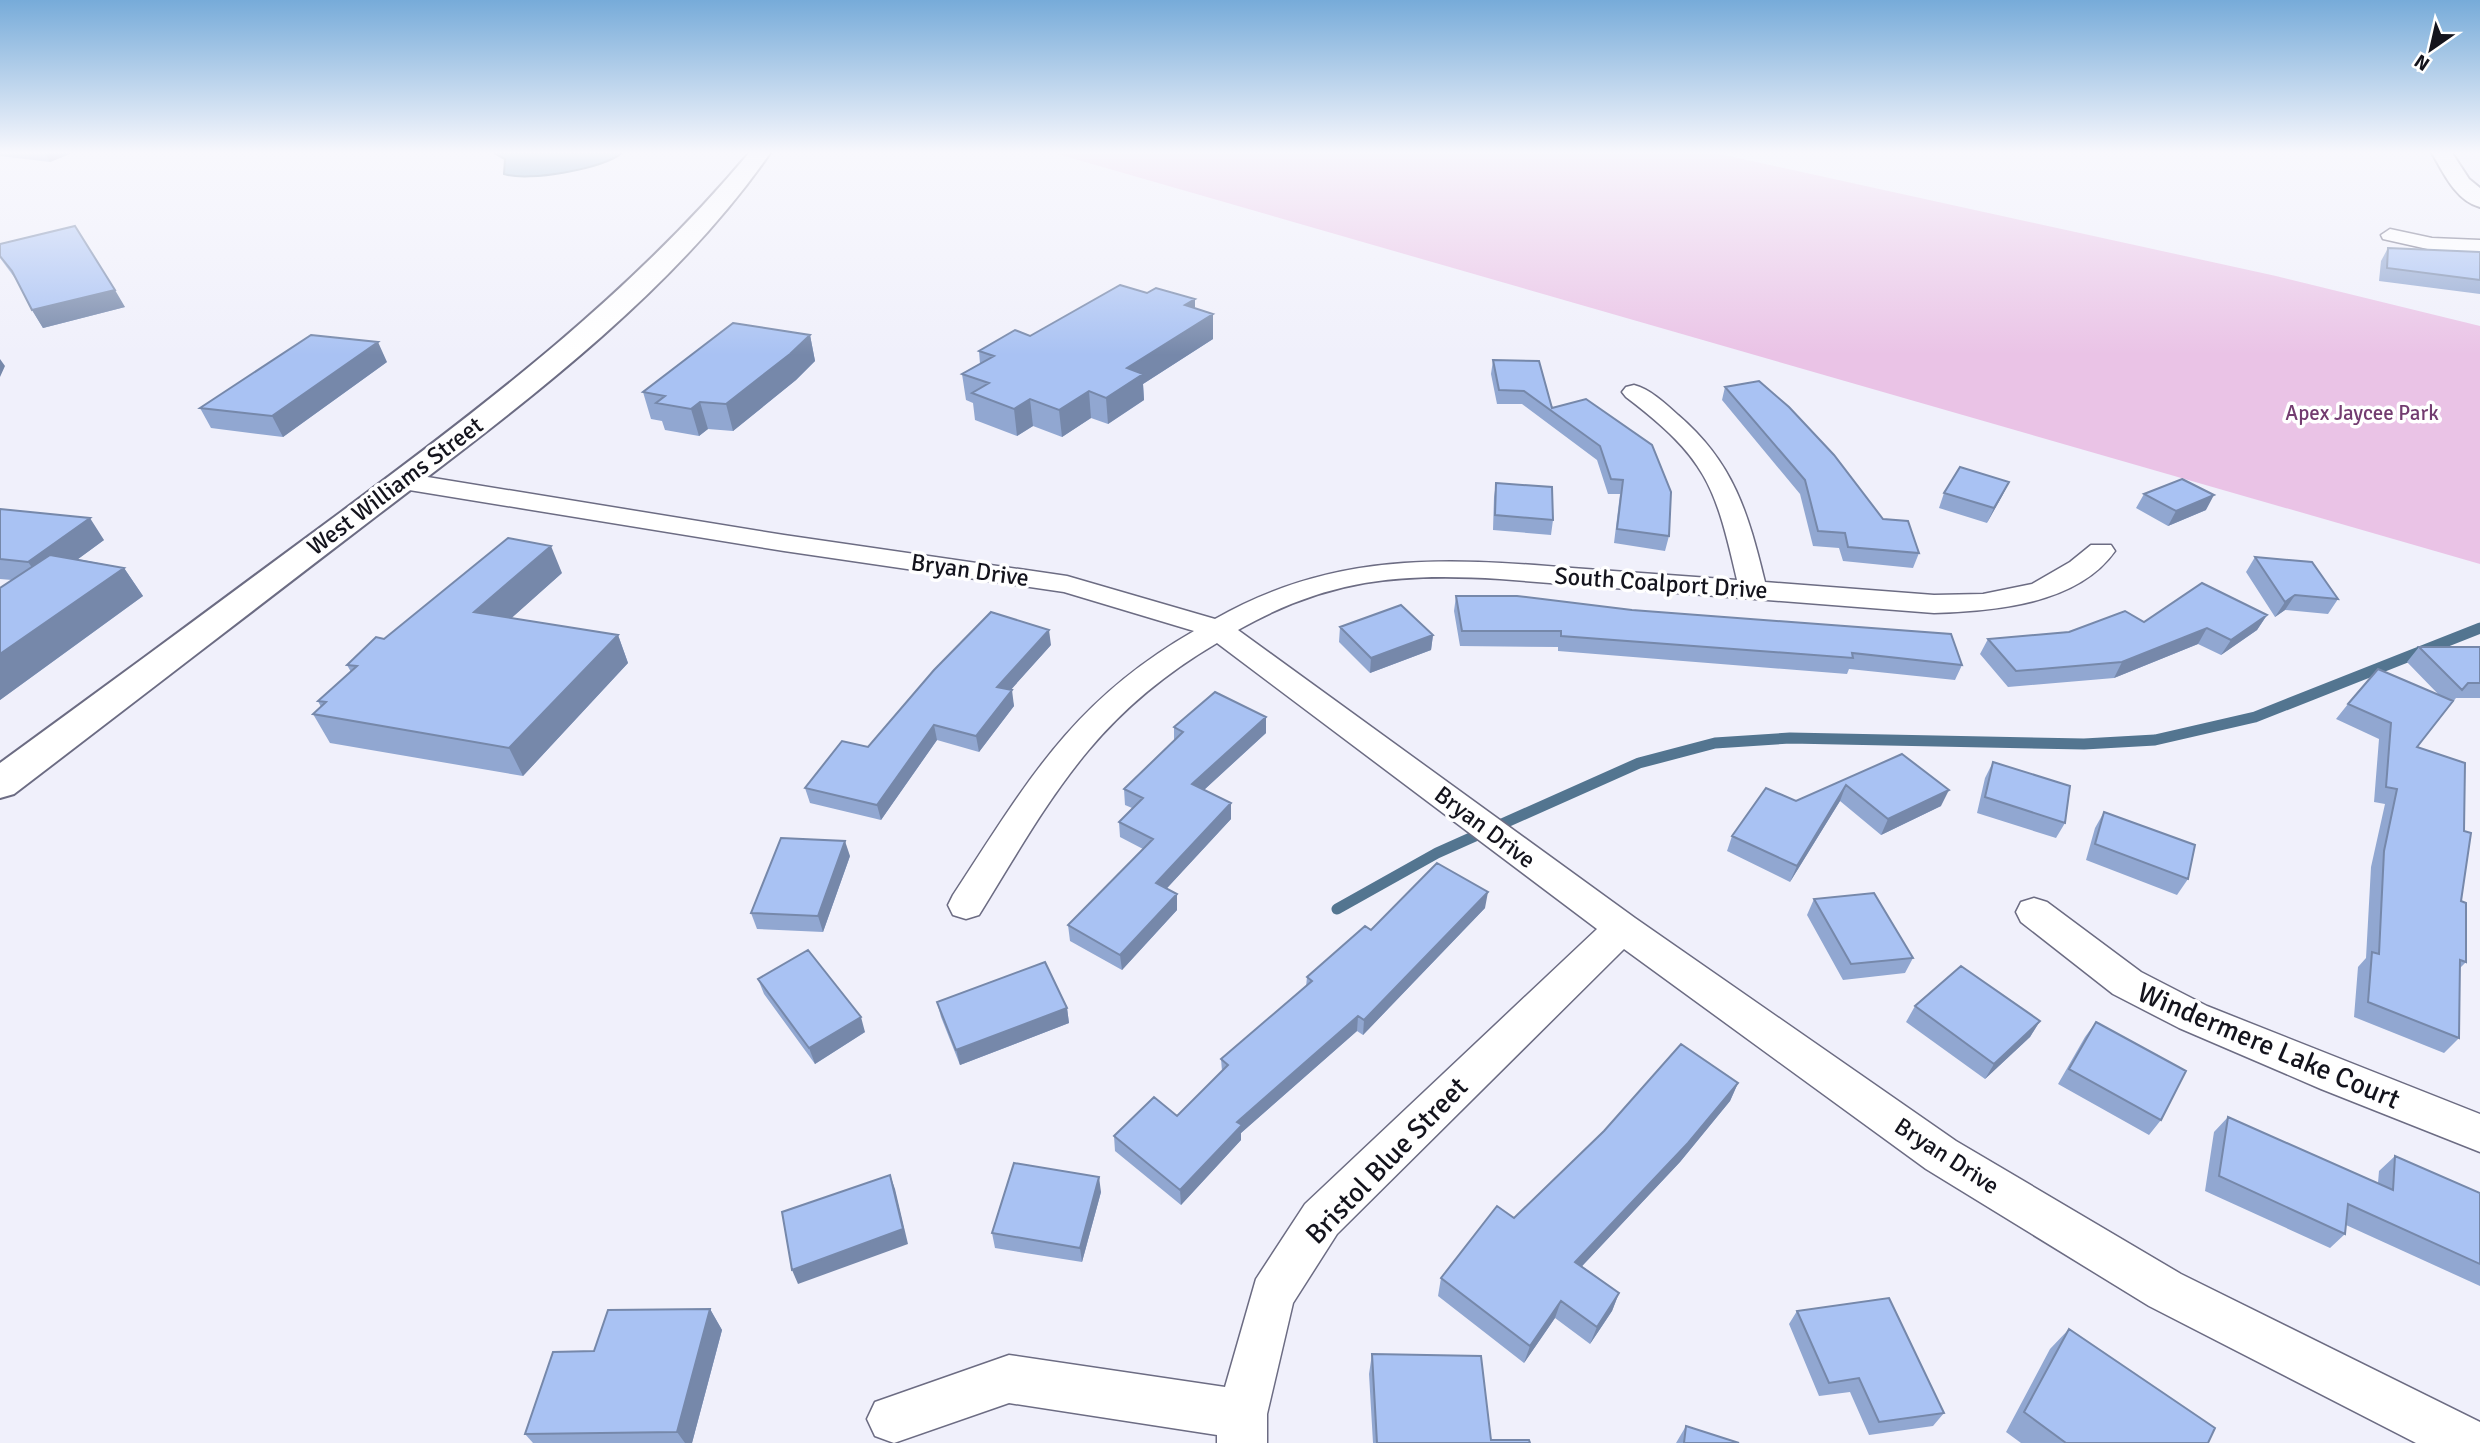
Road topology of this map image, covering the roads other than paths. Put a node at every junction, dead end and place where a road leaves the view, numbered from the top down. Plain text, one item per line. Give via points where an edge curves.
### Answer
1 (703, 220) edge
2 (2390, 236) dead end
3 (2480, 246) edge
4 (1634, 392) dead end
5 (403, 481) junction
6 (2101, 551) dead end
7 (1753, 590) junction
8 (1217, 629) junction
9 (0, 784) edge
10 (966, 905) dead end
11 (2034, 912) dead end
12 (1622, 928) junction
13 (2480, 1133) edge
14 (892, 1419) dead end
15 (1242, 1429) edge
16 (2468, 1443) edge

1 - 5 main road, West Williams Street via 586,333
2 - 3 street
4 - 7 street via 1681,428 1714,465 1731,501
5 - 8 street, Bryan Drive via 1067,584
5 - 9 main road, West Williams Street
6 - 7 street, South Coalport Drive via 2053,587 1996,601 1934,604
7 - 8 street, South Coalport Drive via 1430,568 1388,571 1323,583
8 - 10 street, South Coalport Drive via 1122,696 1088,726 1061,759
8 - 12 street, Bryan Drive
11 - 13 street, Windermere Lake Court via 2127,983 2193,1017
12 - 15 street, Bristol Blue Street via 1321,1219 1272,1295
12 - 16 street, Bryan Drive via 1941,1155 2165,1290
14 - 15 street via 1009,1379

